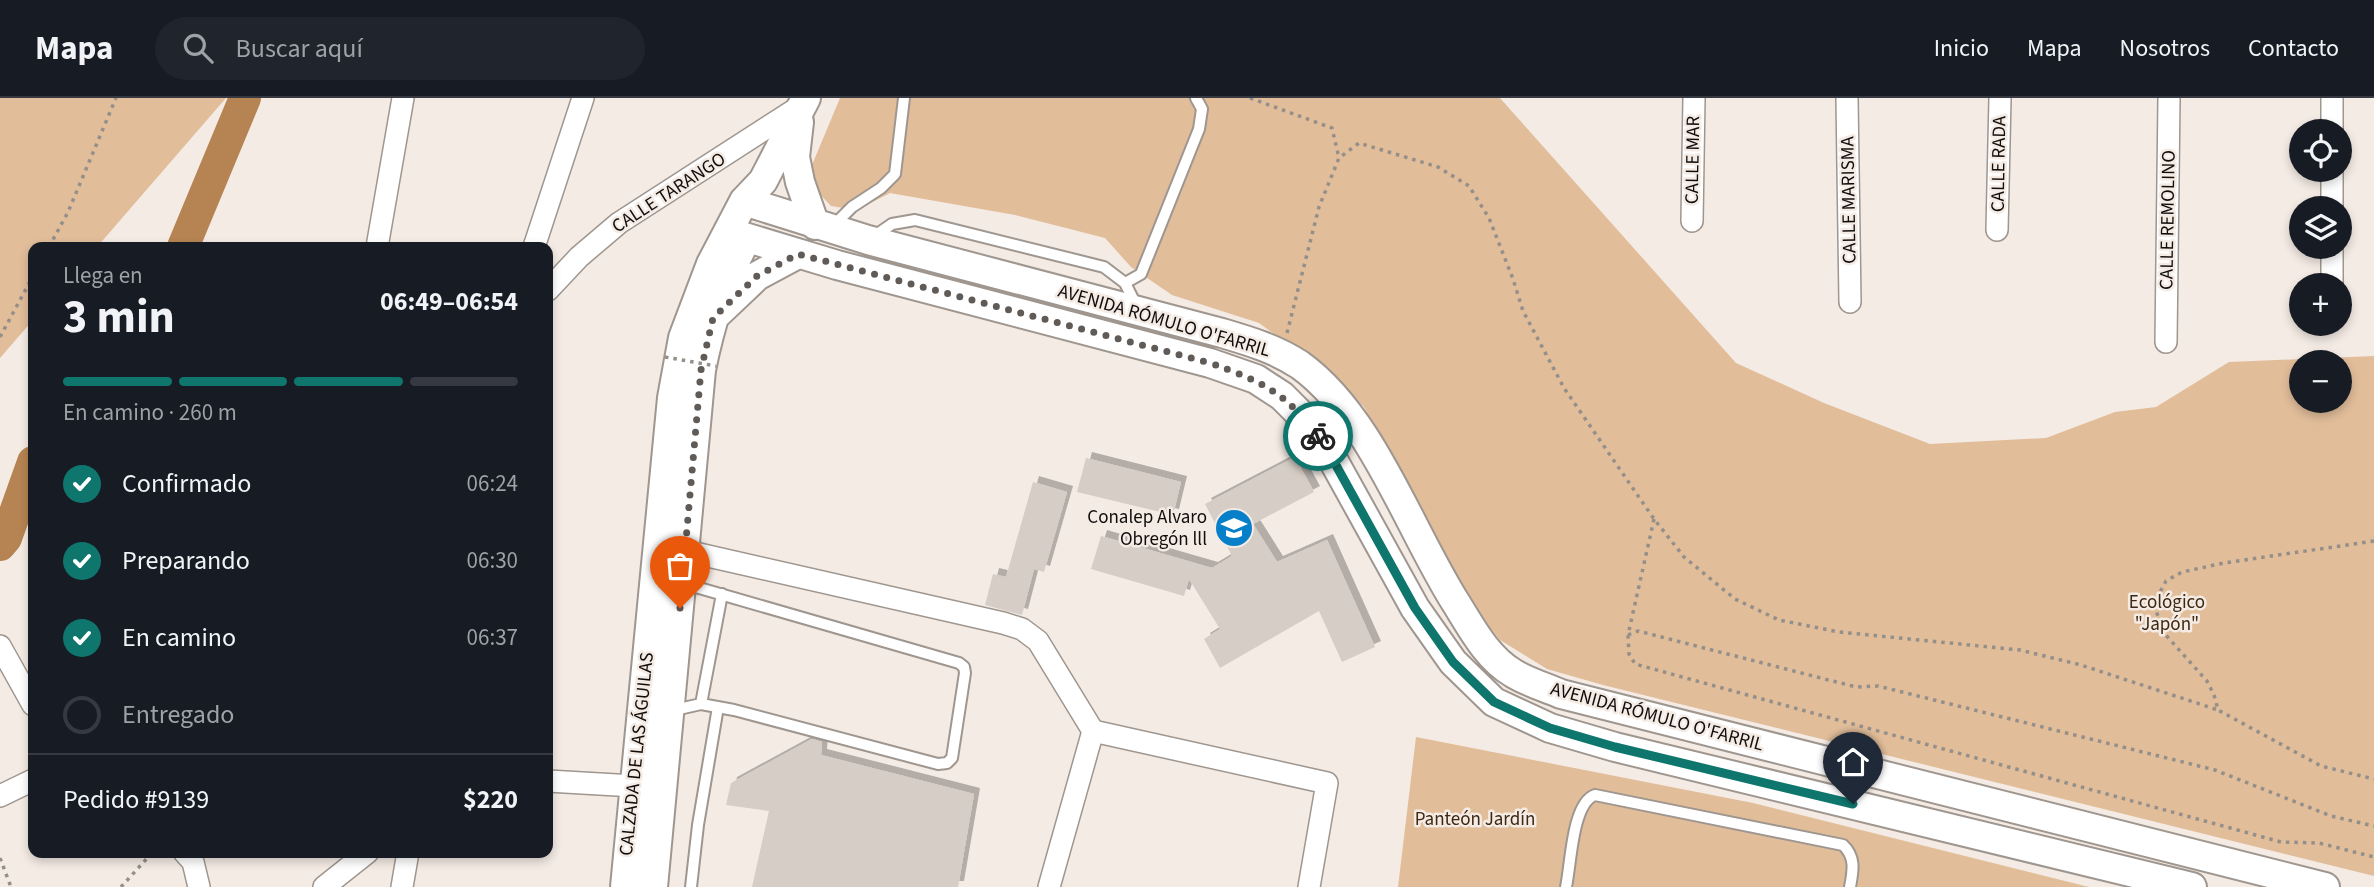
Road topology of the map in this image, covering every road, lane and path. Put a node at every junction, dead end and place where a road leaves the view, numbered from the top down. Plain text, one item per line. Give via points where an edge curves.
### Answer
1 (116, 98) edge
2 (403, 98) edge
3 (583, 98) edge
4 (904, 98) edge
5 (1196, 98) edge
6 (1250, 98) edge
7 (1694, 98) edge
8 (1847, 98) edge
9 (2000, 98) edge
10 (2169, 98) edge
11 (2332, 98) edge
12 (799, 101) edge
13 (2332, 119) edge
14 (1339, 158) junction
15 (756, 196) junction
16 (1692, 221) dead end
17 (1997, 230) dead end
18 (840, 232) junction
19 (738, 235) junction
20 (52, 242) edge
21 (378, 242) edge
22 (536, 242) edge
23 (798, 254) junction
24 (837, 265) junction
25 (1125, 283) junction
26 (28, 285) edge
27 (553, 285) edge
28 (1850, 302) dead end
29 (1138, 311) junction
30 (713, 318) junction
31 (0, 338) edge
32 (2166, 342) dead end
33 (1282, 355) junction
34 (665, 357) dead end
35 (716, 366) dead end
36 (1654, 519) junction
37 (2374, 541) edge
38 (685, 551) junction
39 (682, 583) junction
40 (722, 594) junction
41 (1628, 635) junction
42 (0, 646) edge
43 (28, 696) edge
44 (701, 704) junction
45 (718, 707) junction
46 (2218, 710) junction
47 (670, 711) junction
48 (1093, 730) junction
49 (2374, 779) edge
50 (553, 781) edge
51 (28, 782) edge
52 (634, 786) junction
53 (0, 796) edge
54 (2374, 826) edge
55 (2374, 857) edge
56 (0, 858) edge
57 (147, 858) edge
58 (189, 858) edge
59 (360, 858) edge
60 (407, 858) edge
61 (11, 887) edge
62 (121, 887) edge
63 (199, 887) edge
64 (324, 887) edge
65 (402, 887) edge
66 (625, 887) edge
67 (653, 887) edge
68 (691, 887) edge
69 (1051, 887) edge
70 (1309, 887) edge
71 (1566, 887) edge
72 (1850, 887) edge
73 (2192, 887) edge
74 (2325, 887) edge

1 - 20 path
2 - 21 street
3 - 22 street
4 - 18 lane via 895,174 852,207
5 - 25 lane via 1202,110 1199,129 1142,274
6 - 14 path via 1332,128
7 - 16 street, CALLE MAR
8 - 28 street, CALLE MARISMA
9 - 17 street, CALLE RADA
10 - 32 street, CALLE REMOLINO
11 - 13 street
12 - 15 main road, CALZADA DE LAS ÁGUILAS
12 - 18 main road via 795,158 800,181
12 - 27 street, CALLE TARANGO via 619,223
14 - 33 path via 1319,207
14 - 36 path via 1359,143 1369,144 1438,167 1469,186 1489,218 1523,311 1564,388
15 - 18 main road, AVENIDA RÓMULO O'FARRIL
15 - 19 main road, CALZADA DE LAS ÁGUILAS
18 - 24 main road
18 - 25 lane via 915,220 1104,267
18 - 29 main road, AVENIDA RÓMULO O'FARRIL
19 - 23 main road, AVENIDA RÓMULO O'FARRIL
19 - 30 main road, CALZADA DE LAS ÁGUILAS
19 - 52 main road, CALZADA DE LAS ÁGUILAS via 711,264 683,338 672,398
23 - 24 main road, AVENIDA RÓMULO O'FARRIL
23 - 30 main road via 757,276
24 - 73 main road, AVENIDA RÓMULO O'FARRIL via 1210,363 1256,380 1282,396 1327,449 1415,608 1453,662 1494,702 1550,728
25 - 29 lane
26 - 31 path
29 - 33 main road, AVENIDA RÓMULO O'FARRIL via 1252,342
30 - 38 main road, CALZADA DE LAS ÁGUILAS via 701,370
33 - 74 main road, AVENIDA RÓMULO O'FARRIL via 1333,395 1362,432 1448,591 1481,643 1511,672 1561,694
34 - 35 path, bridge
36 - 41 path
36 - 46 path via 1684,557 1735,599 1779,620 1839,632 2020,650
37 - 46 path via 2182,572 2166,581 2156,610 2163,632 2207,681
38 - 39 main road, CALZADA DE LAS ÁGUILAS
38 - 48 street via 1022,629 1038,641
39 - 40 lane
39 - 47 main road, CALZADA DE LAS ÁGUILAS
40 - 44 lane
40 - 45 lane via 959,663 965,673 952,758 947,763
41 - 54 path via 1638,631 1856,687 1878,685 2215,769 2331,816
41 - 55 path via 1629,654 1636,664 2281,842 2319,843
42 - 43 street
44 - 45 lane
44 - 47 lane
45 - 68 lane
46 - 49 path via 2321,766
47 - 67 main road, CALZADA DE LAS ÁGUILAS
48 - 69 street
48 - 70 street via 1327,783
50 - 52 street
51 - 53 street
52 - 66 main road, CALZADA DE LAS ÁGUILAS
56 - 61 path
57 - 62 path
58 - 63 street
59 - 64 street
60 - 65 street
71 - 72 lane via 1577,820 1588,797 1595,795 1843,845 1852,858

